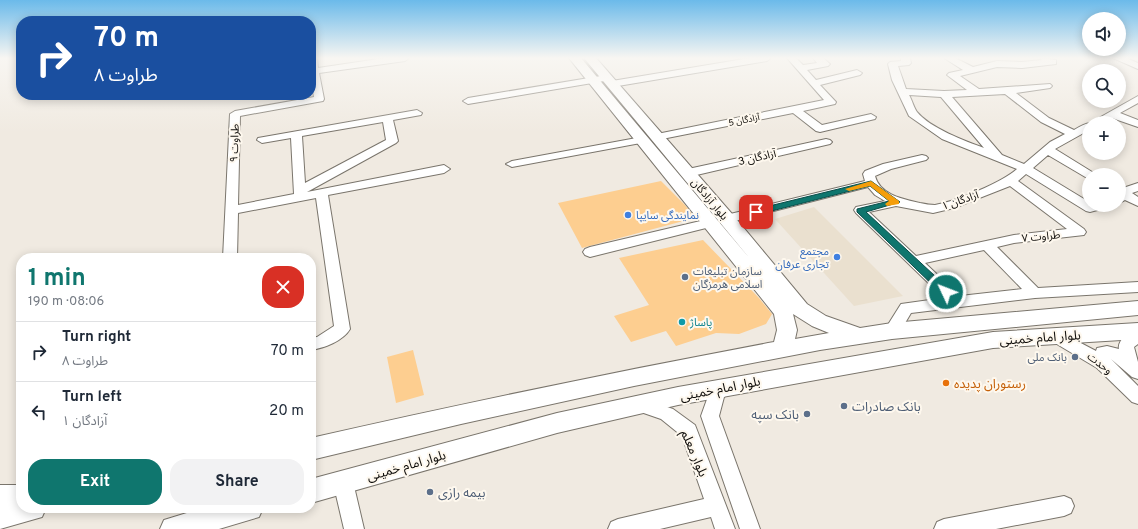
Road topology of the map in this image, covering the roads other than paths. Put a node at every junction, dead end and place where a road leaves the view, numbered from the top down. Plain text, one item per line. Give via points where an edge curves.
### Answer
1 (317, 83) edge
2 (593, 83) edge
3 (605, 83) edge
4 (815, 83) edge
5 (899, 83) edge
6 (963, 83) edge
7 (1046, 86) dead end
8 (1007, 91) junction
9 (902, 92) junction
10 (976, 92) junction
11 (944, 94) junction
12 (1138, 99) edge
13 (313, 100) edge
14 (316, 100) edge
15 (468, 101) dead end
16 (795, 109) junction
17 (417, 113) dead end
18 (1112, 114) junction
19 (1108, 116) edge
20 (871, 117) dead end
21 (387, 118) junction
22 (1138, 124) edge
23 (1082, 130) edge
24 (1074, 134) junction
25 (296, 135) junction
26 (649, 139) junction
27 (262, 140) dead end
28 (826, 142) dead end
29 (1048, 150) junction
30 (922, 158) dead end
31 (999, 159) junction
32 (512, 164) dead end
33 (1024, 168) junction
34 (444, 169) dead end
35 (1082, 170) edge
36 (688, 173) junction
37 (1011, 181) junction
38 (871, 184) junction
39 (1138, 187) edge
40 (1126, 192) edge
41 (321, 193) junction
42 (300, 194) junction
43 (1126, 197) edge
44 (896, 202) junction
45 (1138, 202) edge
46 (1082, 203) edge
47 (232, 210) junction
48 (727, 219) junction
49 (709, 223) junction
50 (987, 245) junction
51 (590, 252) dead end
52 (230, 253) edge
53 (913, 261) junction
54 (1138, 287) edge
55 (1036, 293) junction
56 (957, 302) junction
57 (1138, 308) edge
58 (892, 331) junction
59 (1137, 331) edge
60 (862, 336) junction
61 (1056, 336) junction
62 (316, 343) edge
63 (783, 350) junction
64 (1103, 363) junction
65 (1134, 368) edge
66 (725, 387) junction
67 (1138, 397) edge
68 (637, 405) junction
69 (316, 448) edge
70 (343, 482) junction
71 (316, 490) edge
72 (0, 497) edge
73 (16, 497) edge
74 (716, 506) junction
75 (1064, 506) dead end
76 (16, 513) edge
77 (232, 513) edge
78 (0, 517) edge
79 (173, 529) edge
80 (354, 529) edge
81 (618, 529) edge
82 (725, 529) edge
83 (750, 529) edge
84 (944, 529) edge

1 - 14 street, طراوت ۹ via 319,99
2 - 15 street
3 - 26 main road, بلوار آزادگان
4 - 16 street, آزادگان 5 via 831,102
5 - 9 street
6 - 10 street
7 - 8 street
8 - 10 street
8 - 24 street via 1045,120
9 - 11 street
9 - 31 street via 913,114 940,133
10 - 11 street
11 - 31 street
12 - 18 street
13 - 47 street, طراوت ۹ via 235,114
16 - 20 street via 820,129
16 - 26 street, آزادگان 5
17 - 21 street
18 - 19 street
18 - 22 street
21 - 25 street
21 - 42 street via 392,142
23 - 24 street, آزادگان ۱
24 - 29 street, آزادگان ۱
25 - 27 street
25 - 42 street
26 - 32 street, آزادگان 5
26 - 36 main road, بلوار آزادگان
26 - 49 main road, بلوار آزادگان
28 - 36 street, آزادگان 3
29 - 33 street, آزادگان ۱
29 - 35 street
30 - 38 street via 887,166 869,174
31 - 33 street
33 - 37 street, آزادگان ۱
33 - 46 street
34 - 41 street
36 - 48 main road, بلوار آزادگان
37 - 44 street, آزادگان ۱ via 933,209
37 - 50 street, طراوت ۷ via 1079,232 1014,239
38 - 44 street, آزادگان ۱
38 - 48 street
39 - 40 street
41 - 42 street
41 - 62 street via 342,330
42 - 47 street
43 - 45 street
44 - 53 street via 860,210
47 - 52 street, طراوت ۹
48 - 49 main road
48 - 60 main road, بلوار آزادگان via 800,309 819,321
49 - 51 street
49 - 63 main road, بلوار آزادگان via 783,312 787,330
50 - 53 street
50 - 55 street
53 - 56 street
54 - 55 street
55 - 56 street
56 - 58 street via 906,308
57 - 58 main road, بلوار امام خمینی
58 - 60 main road, بلوار امام خمینی
59 - 61 main road, بلوار امام خمینی
59 - 65 street, وحدت via 1126,345
60 - 63 main road, بلوار امام خمینی
61 - 64 street, وحدت
61 - 66 main road, بلوار امام خمینی via 993,340
63 - 69 main road, بلوار امام خمینی via 634,377
64 - 65 street via 1103,352 1108,352
64 - 67 street, وحدت
66 - 68 main road, بلوار امام خمینی
66 - 83 street via 716,393 710,416
68 - 70 main road, بلوار امام خمینی via 557,423
68 - 74 street, بلوار معلم via 670,414 689,431
70 - 71 main road, بلوار امام خمینی
70 - 80 street
72 - 73 main road
74 - 81 street
74 - 82 street, بلوار معلم
75 - 84 street
76 - 78 main road
77 - 79 main road

